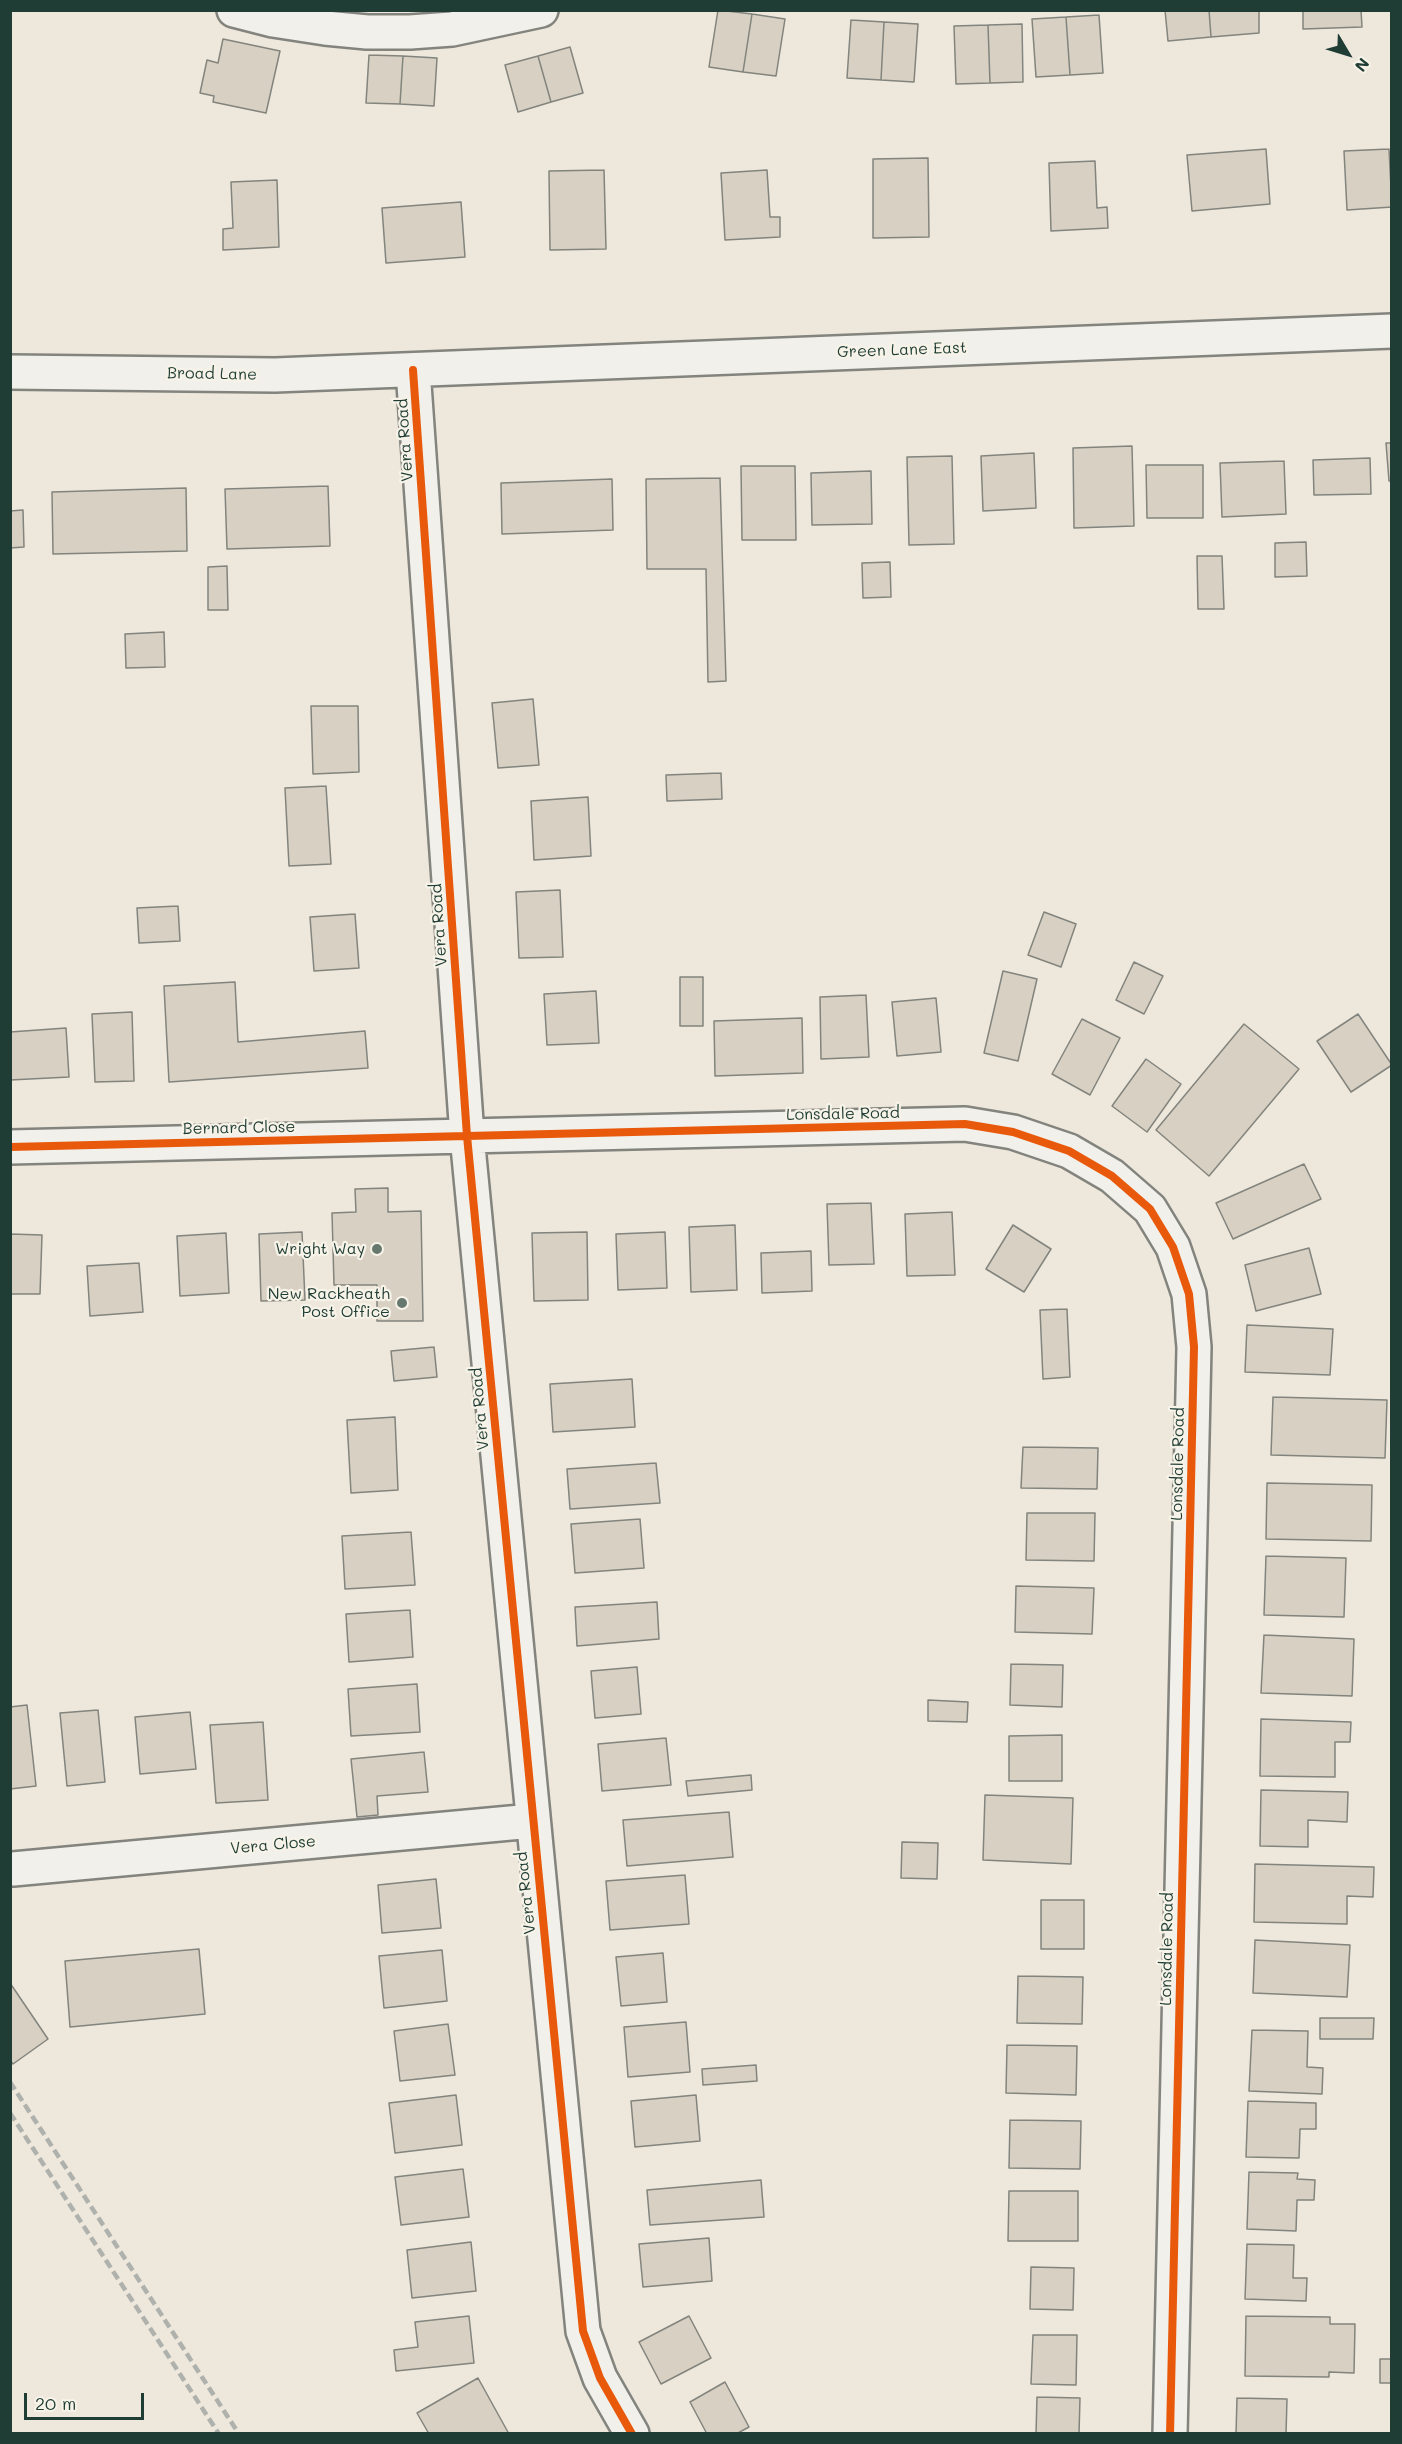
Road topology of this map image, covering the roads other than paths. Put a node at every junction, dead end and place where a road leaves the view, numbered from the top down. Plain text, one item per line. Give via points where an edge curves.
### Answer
1 (234, 10) edge
2 (541, 10) edge
3 (1392, 331) edge
4 (413, 370) junction
5 (10, 372) edge
6 (467, 1136) junction
7 (10, 1147) edge
8 (532, 1821) junction
9 (13, 1869) dead end
10 (632, 2433) edge
11 (1170, 2433) edge

1 - 2 street via 325,28 410,32 452,29
3 - 4 street, Green Lane East
4 - 5 street, Broad Lane via 275,375
4 - 6 street, Vera Road
6 - 7 street, Bernard Close
6 - 8 street, Vera Road
6 - 11 street, Lonsdale Road via 965,1124 1013,1132 1068,1151 1112,1176 1149,1209 1173,1247 1189,1294 1194,1347
8 - 9 street, Vera Close
8 - 10 street, Vera Road via 583,2331 600,2378

